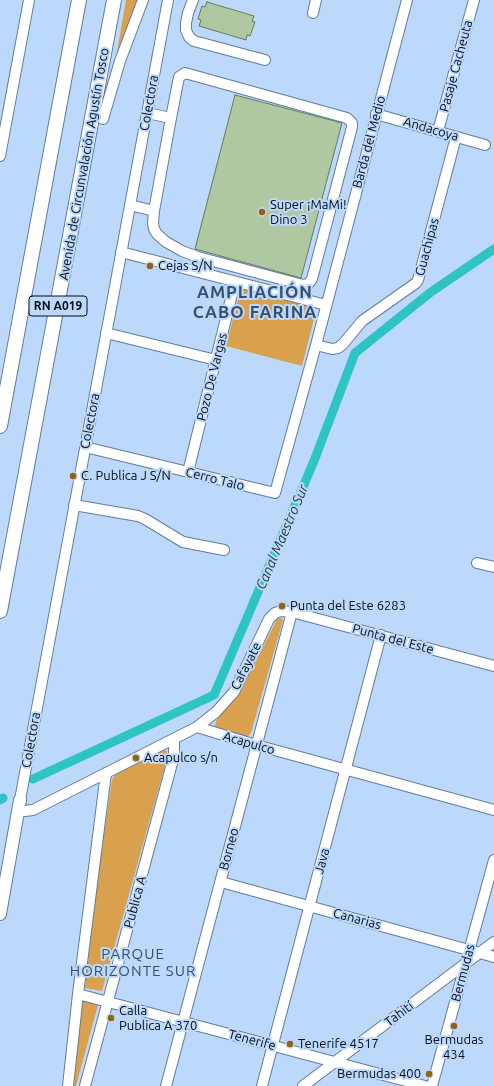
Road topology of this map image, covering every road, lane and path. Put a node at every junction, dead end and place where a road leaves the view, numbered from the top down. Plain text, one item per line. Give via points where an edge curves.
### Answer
1 (29, 0) edge
2 (69, 0) edge
3 (79, 0) edge
4 (114, 0) edge
5 (143, 0) edge
6 (168, 0) edge
7 (194, 0) edge
8 (316, 0) edge
9 (407, 0) edge
10 (474, 0) edge
11 (313, 13) dead end
12 (266, 60) dead end
13 (60, 102) junction
14 (147, 113) junction
15 (376, 114) junction
16 (171, 118) junction
17 (103, 119) dead end
18 (438, 131) junction
19 (456, 137) junction
20 (485, 145) dead end
21 (0, 156) edge
22 (130, 205) junction
23 (154, 212) junction
24 (121, 252) junction
25 (236, 282) junction
26 (326, 305) junction
27 (106, 333) junction
28 (316, 345) junction
29 (216, 360) junction
30 (0, 426) edge
31 (85, 447) junction
32 (188, 472) junction
33 (275, 493) joint
34 (74, 505) junction
35 (224, 550) dead end
36 (477, 563) dead end
37 (494, 568) edge
38 (0, 611) edge
39 (292, 612) junction
40 (381, 635) junction
41 (494, 666) edge
42 (197, 727) junction
43 (174, 740) junction
44 (256, 745) junction
45 (346, 770) junction
46 (106, 773) junction
47 (20, 800) joint
48 (494, 810) edge
49 (17, 812) junction
50 (494, 860) edge
51 (221, 882) junction
52 (310, 906) junction
53 (0, 914) edge
54 (494, 942) edge
55 (469, 950) junction
56 (480, 953) junction
57 (494, 957) edge
58 (466, 963) junction
59 (78, 994) junction
60 (108, 1002) junction
61 (183, 1022) junction
62 (273, 1046) junction
63 (335, 1062) junction
64 (68, 1086) edge
65 (85, 1086) edge
66 (166, 1086) edge
67 (262, 1086) edge
68 (303, 1086) edge
69 (425, 1086) edge
70 (432, 1086) edge

1 - 21 street
2 - 13 highway via 64,29
3 - 13 highway, RN A019
4 - 38 highway, Avenida de Circunvalación Agustín Tosco / RN A019
5 - 17 street via 120,61
6 - 14 street, Colectora
7 - 12 street via 186,23 189,38
8 - 11 street
9 - 15 street, Barda del Medio
10 - 18 street, Pasaje Cacheuta
13 - 30 highway, RN A019
14 - 16 street
14 - 22 street, Colectora
15 - 18 street, Andacoya
15 - 26 street, Barda del Medio
16 - 23 street
16 - 23 street via 180,77 185,73 347,118 352,127 312,279 308,284 303,285 182,251 157,234 153,223
18 - 19 street, Andacoya
19 - 20 street, Andacoya
19 - 28 street, Guachipas via 416,283 362,321 338,348
22 - 23 street
22 - 24 street, Colectora
24 - 25 street
24 - 27 street, Colectora
25 - 26 street
25 - 29 street, Pozo De Vargas
26 - 28 street, Barda del Medio
27 - 29 street
27 - 31 street, Colectora
28 - 33 street, Barda del Medio
29 - 32 street, Pozo De Vargas
31 - 32 street, Cerro Talo
31 - 34 street, Colectora
32 - 33 street, Cerro Talo
34 - 35 street via 138,516 183,542
34 - 47 street, Colectora
36 - 37 street
39 - 40 street, Punta del Este
39 - 42 street, Cafayate via 282,611 269,618 234,692 216,712
39 - 44 street, Borneo
40 - 41 street, Punta del Este
40 - 45 street, Java
42 - 43 street
42 - 44 street, Acapulco
43 - 46 street
43 - 60 street, Publica A via 174,756
44 - 45 street, Acapulco
44 - 51 street, Borneo
45 - 48 street, Acapulco
45 - 52 street, Java
46 - 49 street via 33,810
46 - 59 street
47 - 49 main road, Colectora
49 - 53 main road, Colectora
50 - 55 street, Bermudas
51 - 52 street, Canarias
51 - 61 street, Borneo
52 - 55 street, Canarias
52 - 62 street, Java
54 - 56 street, Tahití
55 - 56 street, Canarias
55 - 58 street, Bermudas
56 - 57 street, Canarias
56 - 58 street, Tahití
58 - 63 street, Tahití
58 - 70 street, Bermudas
59 - 60 street, Tenerife
59 - 64 street
60 - 61 street, Tenerife
60 - 65 street, Publica A
61 - 62 street, Tenerife
61 - 66 street, Borneo
62 - 63 street, Tenerife
62 - 67 street, Java
63 - 68 street, Tahití
63 - 69 street, Tenerife

